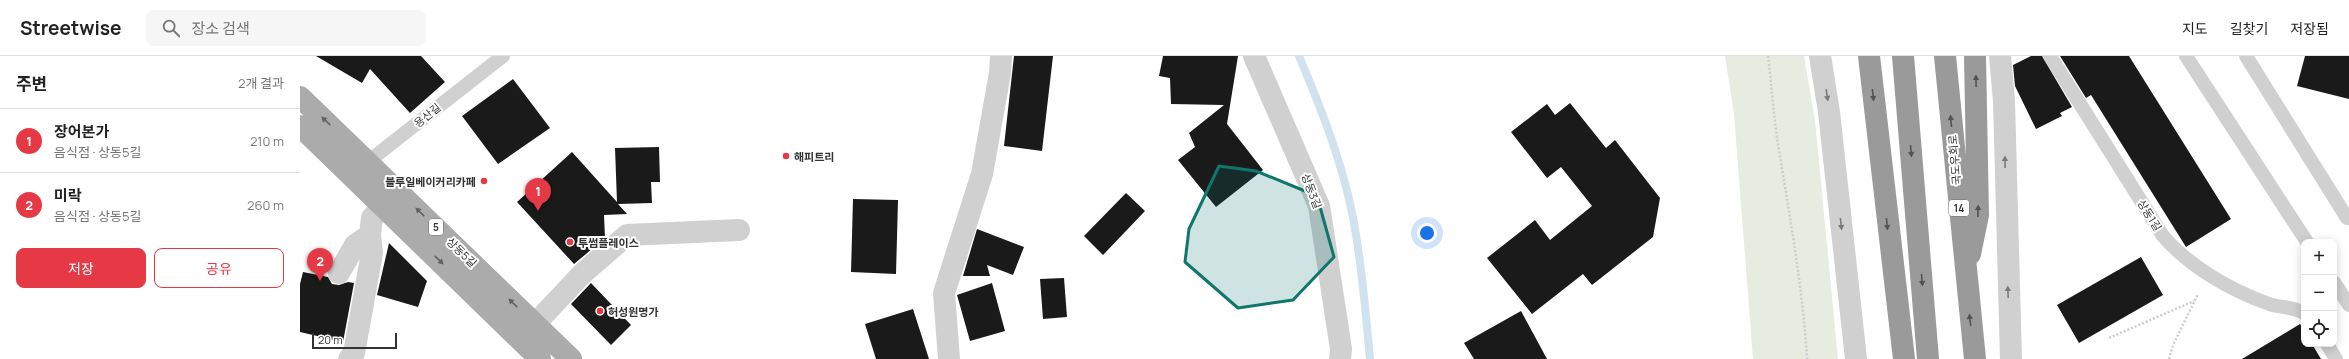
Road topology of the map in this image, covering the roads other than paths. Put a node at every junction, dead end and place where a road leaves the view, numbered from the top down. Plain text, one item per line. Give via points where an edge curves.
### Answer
1 (503, 56) edge
2 (1001, 56) edge
3 (1254, 56) edge
4 (1820, 56) edge
5 (1869, 56) edge
6 (1903, 56) edge
7 (1945, 56) edge
8 (1975, 56) edge
9 (2000, 56) edge
10 (2050, 56) edge
11 (2186, 56) edge
12 (2246, 56) edge
13 (300, 97) edge
14 (300, 126) edge
15 (369, 161) junction
16 (355, 178) junction
17 (383, 206) junction
18 (2347, 218) dead end
19 (739, 230) dead end
20 (370, 235) junction
21 (2305, 239) edge
22 (339, 273) dead end
23 (1965, 277) junction
24 (2337, 287) edge
25 (2349, 305) edge
26 (2302, 311) edge
27 (535, 324) junction
28 (2329, 347) edge
29 (349, 359) edge
30 (540, 359) edge
31 (571, 359) edge
32 (949, 359) edge
33 (1340, 359) edge
34 (1856, 359) edge
35 (1904, 359) edge
36 (1928, 359) edge
37 (1975, 359) edge
38 (2010, 359) edge
39 (2336, 359) edge

1 - 15 lane, 용산길
2 - 32 street via 982,174 944,293
3 - 33 street, 상동3길 via 1319,206 1341,349
4 -> 34 street via 1829,112
5 -> 35 highway
6 -> 36 highway
23 -> 7 highway, 국도우회로 / 14
23 -> 8 highway via 1978,215
38 -> 9 street via 2004,101
10 - 26 lane, 상동1길 via 2163,236 2176,251 2209,275 2270,304
11 - 21 lane
12 - 18 lane
15 -> 13 main road, 상동5길 / 5
14 - 16 main road, 상동5길 / 5
15 - 16 lane, 용산길
27 -> 15 main road, 상동5길 / 5
16 - 17 main road, 상동5길 / 5
17 - 20 street via 372,218
17 -> 30 main road, 상동5길 / 5
19 - 27 street via 627,235 582,274
20 - 22 street via 355,245
20 - 29 street via 372,253 354,354
37 -> 23 highway, 국도우회로 / 14
24 - 25 lane
27 - 31 main road, 상동5길 / 5
28 - 39 lane

